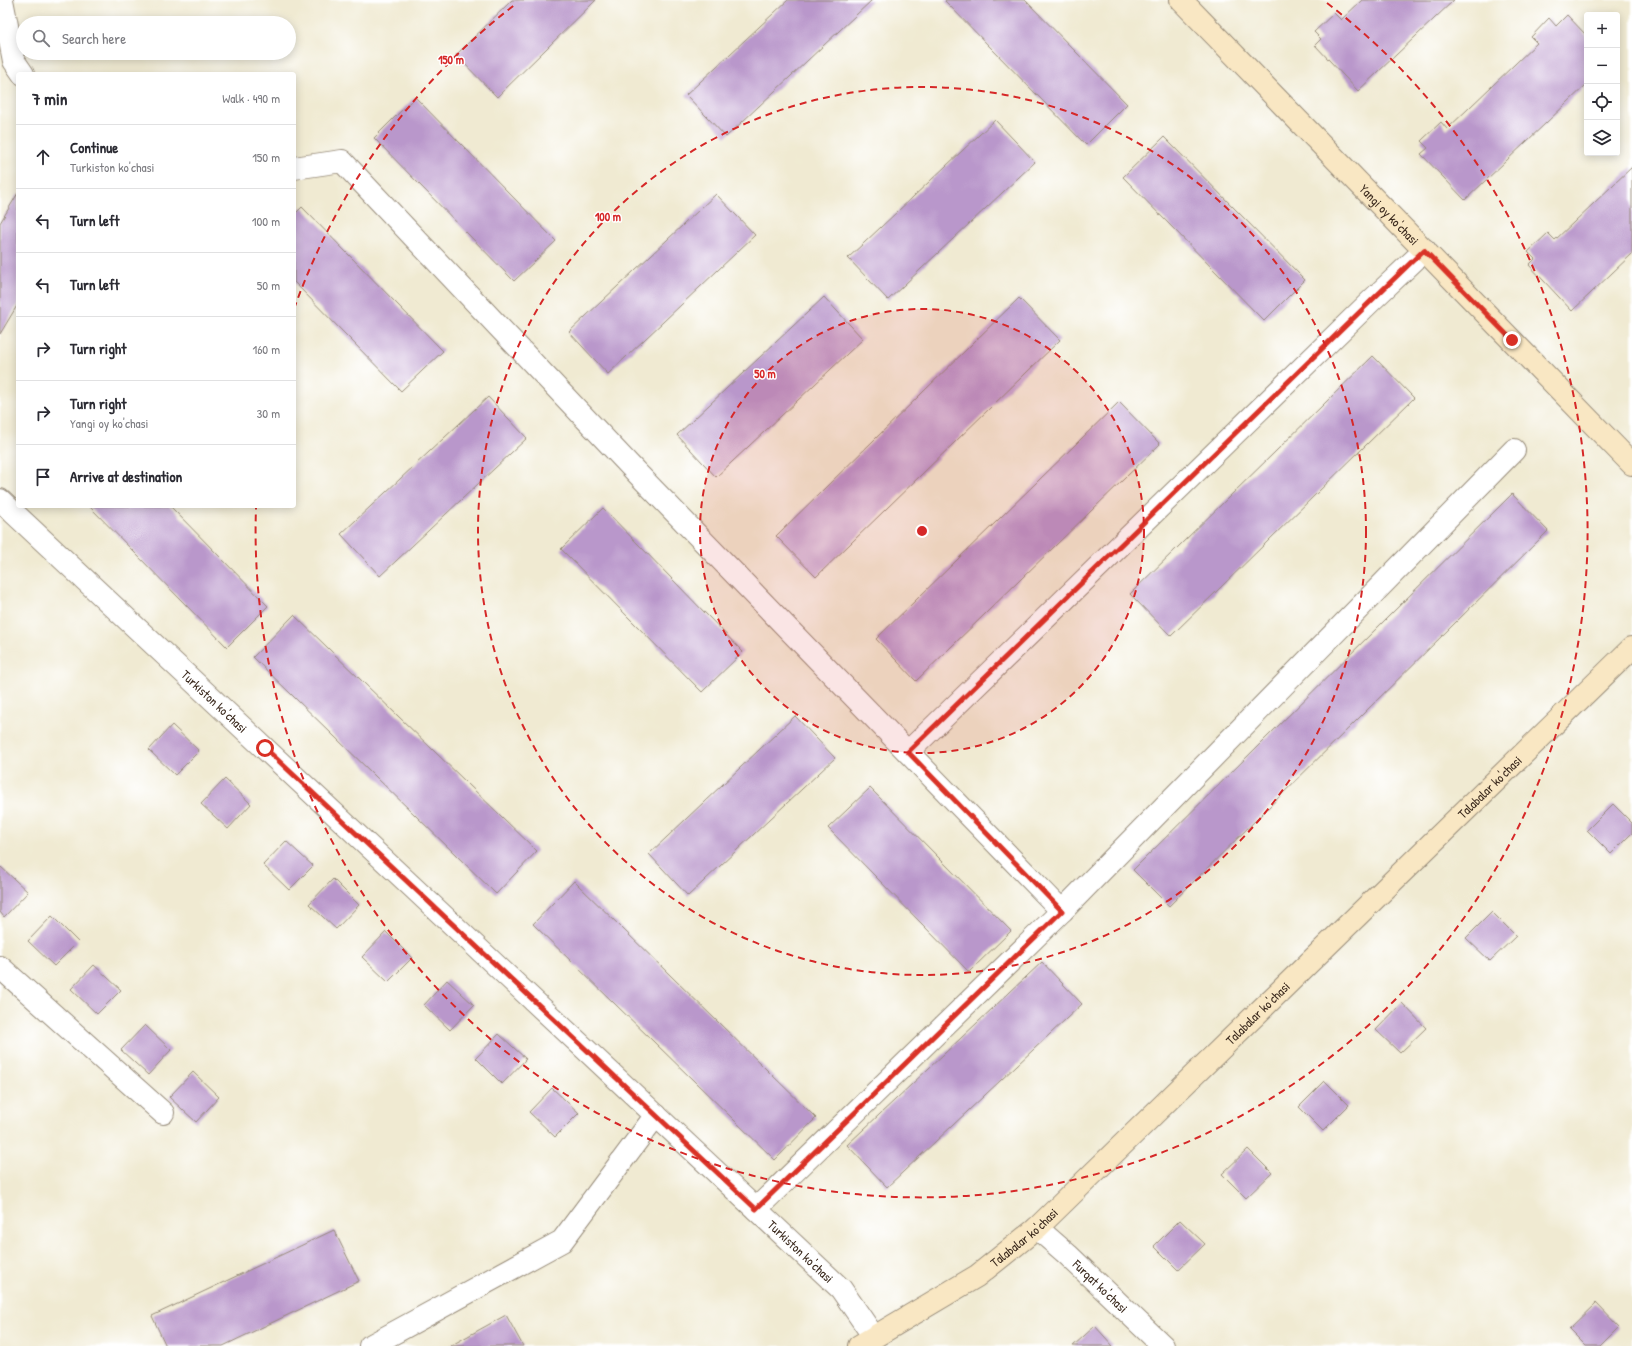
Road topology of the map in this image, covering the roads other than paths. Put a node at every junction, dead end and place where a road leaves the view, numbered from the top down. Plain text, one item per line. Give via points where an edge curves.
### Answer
1 (2, 0) edge
2 (1181, 0) edge
3 (22, 72) edge
4 (296, 168) edge
5 (1424, 250) junction
6 (1514, 450) dead end
7 (1632, 464) edge
8 (0, 500) edge
9 (1632, 648) edge
10 (908, 752) junction
11 (1062, 911) junction
12 (0, 967) edge
13 (163, 1113) dead end
14 (656, 1115) junction
15 (756, 1209) junction
16 (1037, 1228) junction
17 (866, 1341) edge
18 (370, 1346) edge
19 (1163, 1346) edge

1 - 3 street via 14,61
2 - 5 street, Yangi oy ko'chasi
4 - 10 street via 342,161 634,471
5 - 7 street, Yangi oy ko'chasi
5 - 10 street
6 - 11 street
8 - 14 street, Turkiston ko'chasi
9 - 16 street, Talabalar ko'chasi
10 - 11 street
11 - 15 street
12 - 13 street
14 - 15 street, Turkiston ko'chasi
14 - 18 street via 562,1241
15 - 17 street, Turkiston ko'chasi via 841,1289
16 - 17 street, Talabalar ko'chasi via 977,1276
16 - 19 street, Furqat ko'chasi

